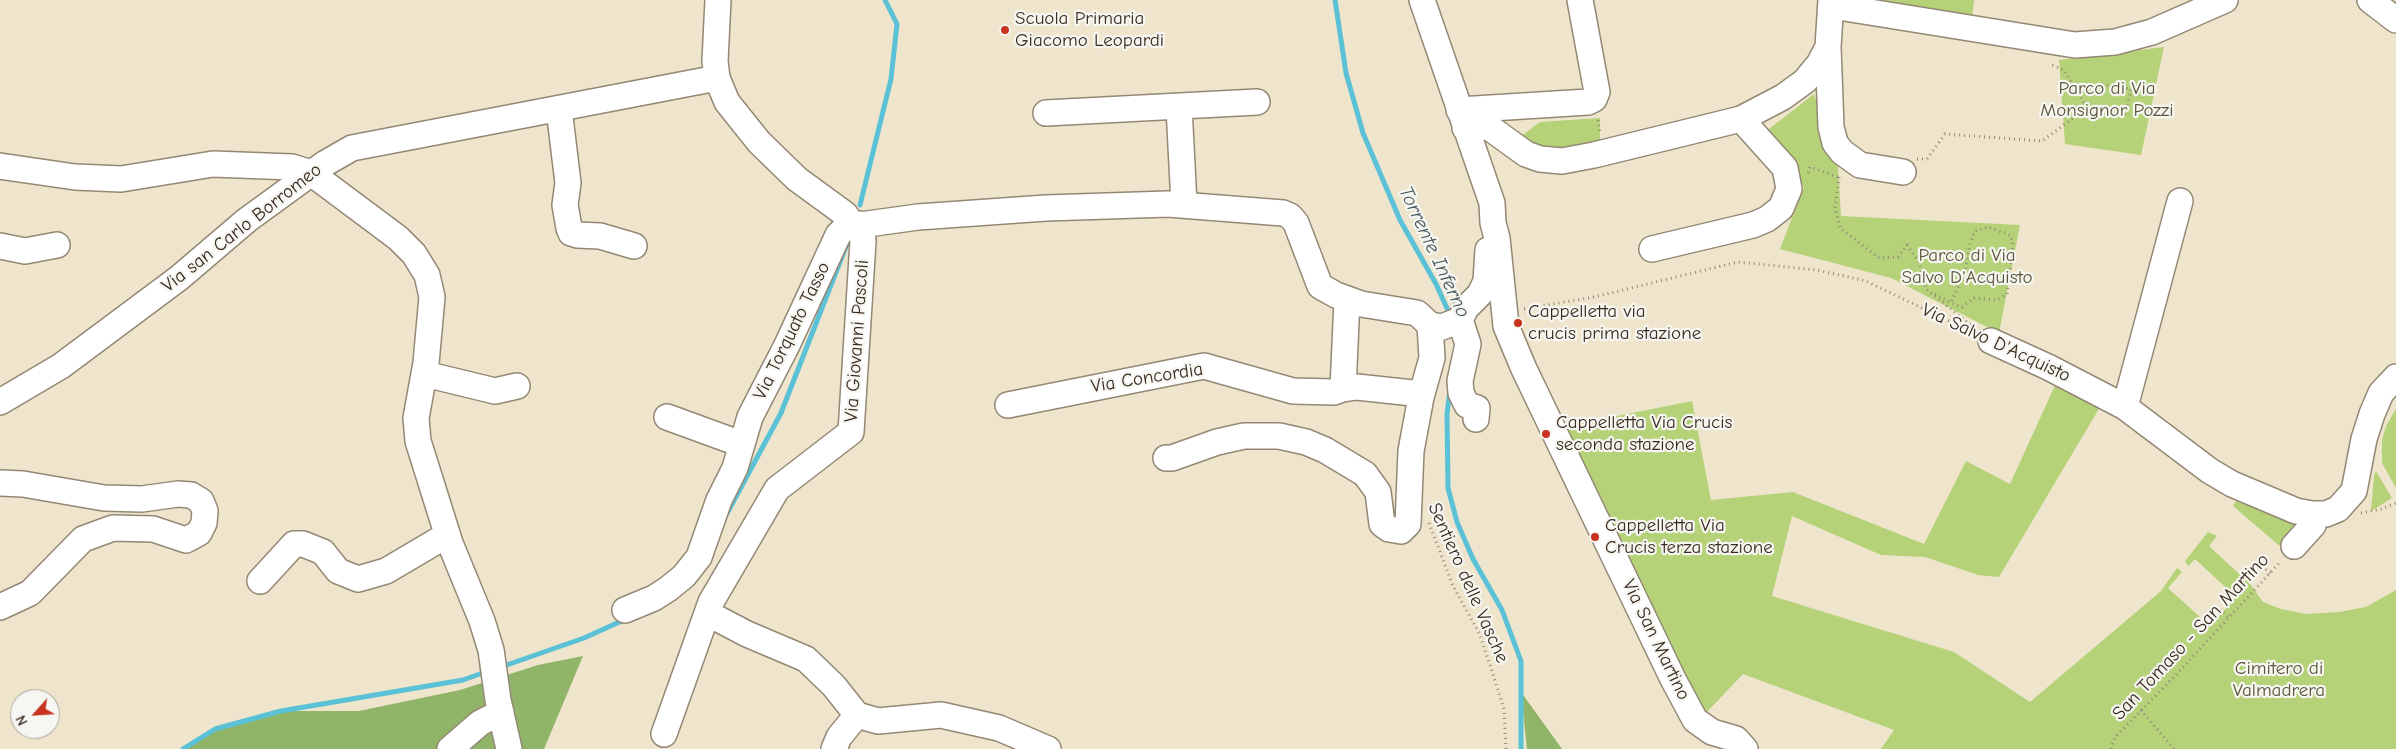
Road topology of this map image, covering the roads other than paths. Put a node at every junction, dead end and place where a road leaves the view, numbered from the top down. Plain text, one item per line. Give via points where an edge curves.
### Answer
1 (718, 0) edge
2 (1422, 0) edge
3 (1580, 0) edge
4 (2224, 0) edge
5 (2370, 0) edge
6 (1832, 3) edge
7 (2396, 20) edge
8 (1828, 47) junction
9 (717, 78) junction
10 (1805, 81) junction
11 (1830, 99) junction
12 (1257, 102) dead end
13 (1179, 107) junction
14 (559, 109) junction
15 (1046, 113) dead end
16 (1462, 119) junction
17 (1741, 119) junction
18 (0, 166) edge
19 (1903, 172) road end
20 (311, 173) junction
21 (2180, 201) dead end
22 (1184, 204) junction
23 (1493, 223) junction
24 (857, 225) junction
25 (57, 244) dead end
26 (0, 246) edge
27 (634, 246) dead end
28 (1652, 249) dead end
29 (1346, 300) junction
30 (1447, 323) junction
31 (1991, 341) road end
32 (424, 374) junction
33 (2396, 378) edge
34 (517, 386) dead end
35 (1342, 388) junction
36 (1422, 394) junction
37 (0, 402) edge
38 (1008, 405) dead end
39 (2125, 407) junction
40 (667, 417) dead end
41 (1476, 419) dead end
42 (741, 444) junction
43 (1166, 458) dead end
44 (0, 483) edge
45 (2312, 514) junction
46 (447, 535) junction
47 (2294, 546) road end
48 (260, 581) dead end
49 (0, 607) edge
50 (625, 610) dead end
51 (707, 613) junction
52 (501, 712) junction
53 (857, 715) junction
54 (664, 734) dead end
55 (450, 749) edge
56 (509, 749) edge
57 (834, 749) edge
58 (1048, 749) edge
59 (1746, 749) edge

1 - 9 street
2 - 16 street, Via San Martino
3 - 16 street via 1597,92 1594,100
4 - 6 street via 2152,32 2115,42 2075,44
5 - 7 street
6 - 8 street
8 - 10 street
8 - 11 street
9 - 14 street, Via san Carlo Borromeo
9 - 24 street via 727,102 759,142 797,178
10 - 11 street via 1821,85
10 - 17 street via 1784,97
11 - 19 street via 1832,135 1842,152 1865,167
12 - 13 street
13 - 15 street
13 - 22 street
14 - 20 street, Via san Carlo Borromeo via 368,144 342,153
14 - 27 street via 568,183 565,205 571,233 600,236
16 - 17 street via 1490,128 1526,154 1546,160 1569,161
16 - 23 street, Via San Martino via 1492,203
17 - 28 street via 1785,168 1789,186 1781,208 1763,221
18 - 20 street via 121,179 213,164 292,167
20 - 32 street via 398,238 425,271 432,297
20 - 37 street, Via san Carlo Borromeo via 61,366
21 - 39 street
22 - 24 street via 1046,208 918,217
22 - 29 street via 1286,214 1298,226 1320,286
23 - 30 street via 1486,281 1480,294
23 - 59 street, Via San Martino via 1506,326 1524,369 1691,712 1712,732 1736,739
24 - 42 street, Via Torquato Tasso via 844,229 838,235 750,417
24 - 51 street, Via Giovanni Pascoli via 863,241 851,432 777,489
25 - 26 street via 25,251
29 - 30 street via 1417,313
29 - 35 street
30 - 36 street via 1432,358
30 - 41 street via 1468,344 1460,382 1461,393 1467,405 1477,408
31 - 39 street, Via Salvo D'Acquisto
32 - 34 street via 495,391
32 - 46 street via 416,418 418,441
33 - 45 street via 2381,393 2372,414 2354,491 2338,509 2326,514
35 - 36 street, Via Concordia
35 - 38 street, Via Concordia via 1334,392 1293,391 1204,366
36 - 43 street via 1411,451 1408,524 1401,531 1382,524 1378,490 1365,474 1306,442 1279,436 1244,436
39 - 45 street, Via Salvo D'Acquisto via 2232,484 2296,511
40 - 42 street
42 - 50 street, Via Torquato Tasso via 735,468 695,563 668,589
44 - 49 street via 32,485 104,498 191,495 202,501 205,511 199,533 186,540 153,530 113,528 83,539 30,594
45 - 47 street via 2313,526
46 - 48 street via 386,571 358,579 338,571 323,552 294,544
46 - 52 street via 482,621
51 - 53 street via 806,659 834,686
51 - 54 street, Via Giovanni Pascoli
52 - 55 street via 480,723
52 - 56 street
53 - 57 street
53 - 58 street via 878,721 941,715 999,728

